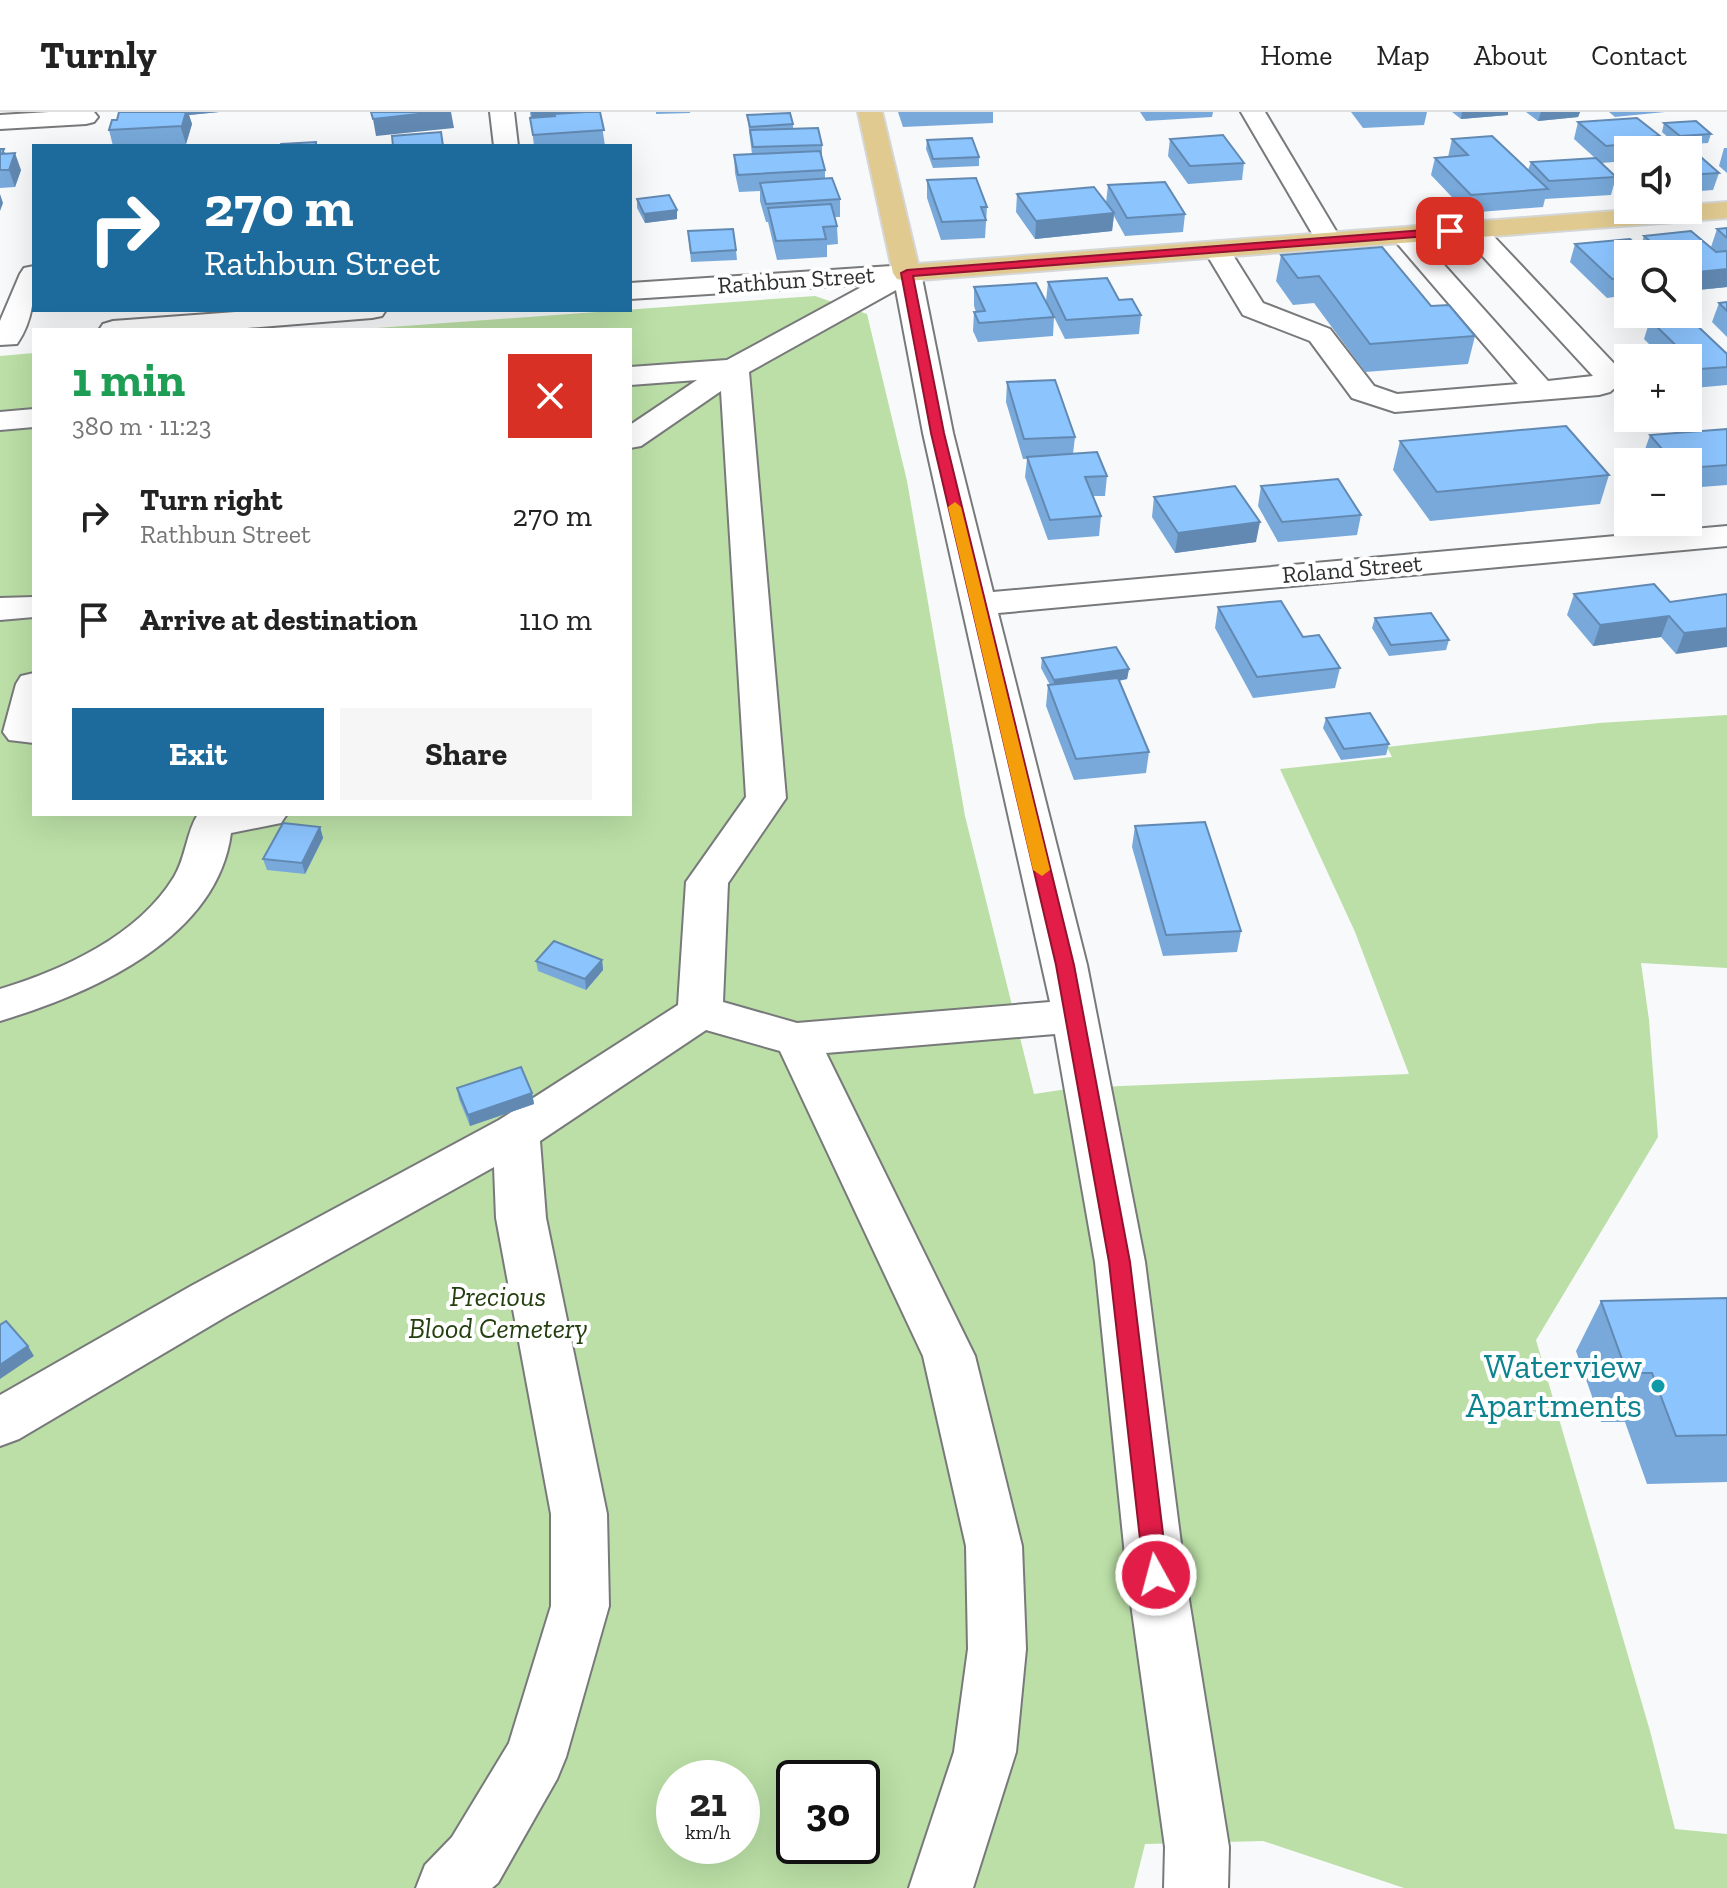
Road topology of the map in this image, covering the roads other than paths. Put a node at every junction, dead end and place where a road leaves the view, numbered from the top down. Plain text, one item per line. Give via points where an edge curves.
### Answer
1 (502, 112) edge
2 (870, 112) edge
3 (1253, 112) edge
4 (87, 114) edge
5 (0, 122) edge
6 (79, 144) edge
7 (506, 144) edge
8 (1727, 210) edge
9 (1473, 230) junction
10 (1403, 235) junction
11 (1329, 241) junction
12 (1217, 250) junction
13 (907, 273) junction
14 (32, 280) edge
15 (632, 291) edge
16 (349, 312) edge
17 (163, 328) edge
18 (14, 337) edge
19 (734, 368) junction
20 (632, 376) edge
21 (1541, 392) junction
22 (32, 418) edge
23 (0, 421) edge
24 (632, 438) edge
25 (1727, 536) edge
26 (977, 604) junction
27 (32, 607) edge
28 (0, 609) edge
29 (32, 691) edge
30 (19, 733) edge
31 (238, 816) edge
32 (210, 818) edge
33 (0, 1005) edge
34 (700, 1012) junction
35 (1074, 1016) junction
36 (797, 1039) junction
37 (516, 1133) junction
38 (0, 1422) edge
39 (1196, 1867) edge
40 (448, 1888) edge
41 (941, 1888) edge

1 - 7 street
2 - 13 main road
3 - 11 street
4 - 5 street
4 - 6 street
8 - 9 main road, Rathbun Street
9 - 10 main road, Rathbun Street
9 - 21 street via 1611,378 1599,386
10 - 11 main road, Rathbun Street
10 - 21 street
11 - 12 main road, Rathbun Street
12 - 13 main road, Rathbun Street
12 - 21 street via 1253,309 1320,335 1363,392 1395,403
13 - 15 street, Rathbun Street
13 - 19 street
13 - 26 street
14 - 18 street
16 - 17 street
19 - 20 street
19 - 24 street
19 - 34 street via 766,798 707,882
22 - 23 street
25 - 26 street, Roland Street
26 - 35 street
27 - 28 street
29 - 30 street
31 - 32 street
32 - 33 street via 206,853 166,918 76,977
34 - 36 street
34 - 37 street
35 - 36 street
35 - 39 street via 1120,1262
36 - 41 street via 949,1356 994,1546 997,1649 985,1752
37 - 38 street via 222,1293
37 - 40 street via 521,1218 579,1514 580,1606 535,1757 475,1860

